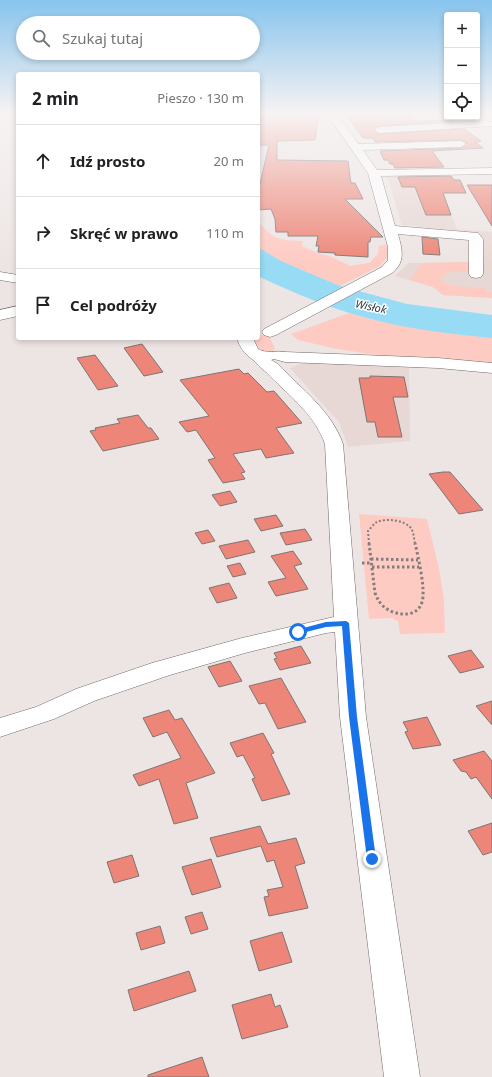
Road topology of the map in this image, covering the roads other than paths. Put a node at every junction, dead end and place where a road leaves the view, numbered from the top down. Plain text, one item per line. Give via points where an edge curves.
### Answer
1 (367, 163) edge
2 (492, 171) edge
3 (374, 173) junction
4 (390, 229) junction
5 (476, 274) dead end
6 (0, 276) edge
7 (16, 279) edge
8 (16, 311) edge
9 (0, 315) edge
10 (264, 332) edge
11 (246, 340) edge
12 (278, 356) junction
13 (492, 368) edge
14 (346, 623) junction
15 (0, 728) edge
16 (402, 1077) edge

1 - 3 street
2 - 3 street
3 - 4 street
4 - 5 street via 466,234 482,239
4 - 10 street via 396,255 395,263 387,270
6 - 7 street
8 - 9 street
10 - 12 street via 280,336
11 - 12 street via 249,350
12 - 13 street
12 - 14 street via 332,436
14 - 15 street via 326,625 161,669
14 - 16 street via 353,717

